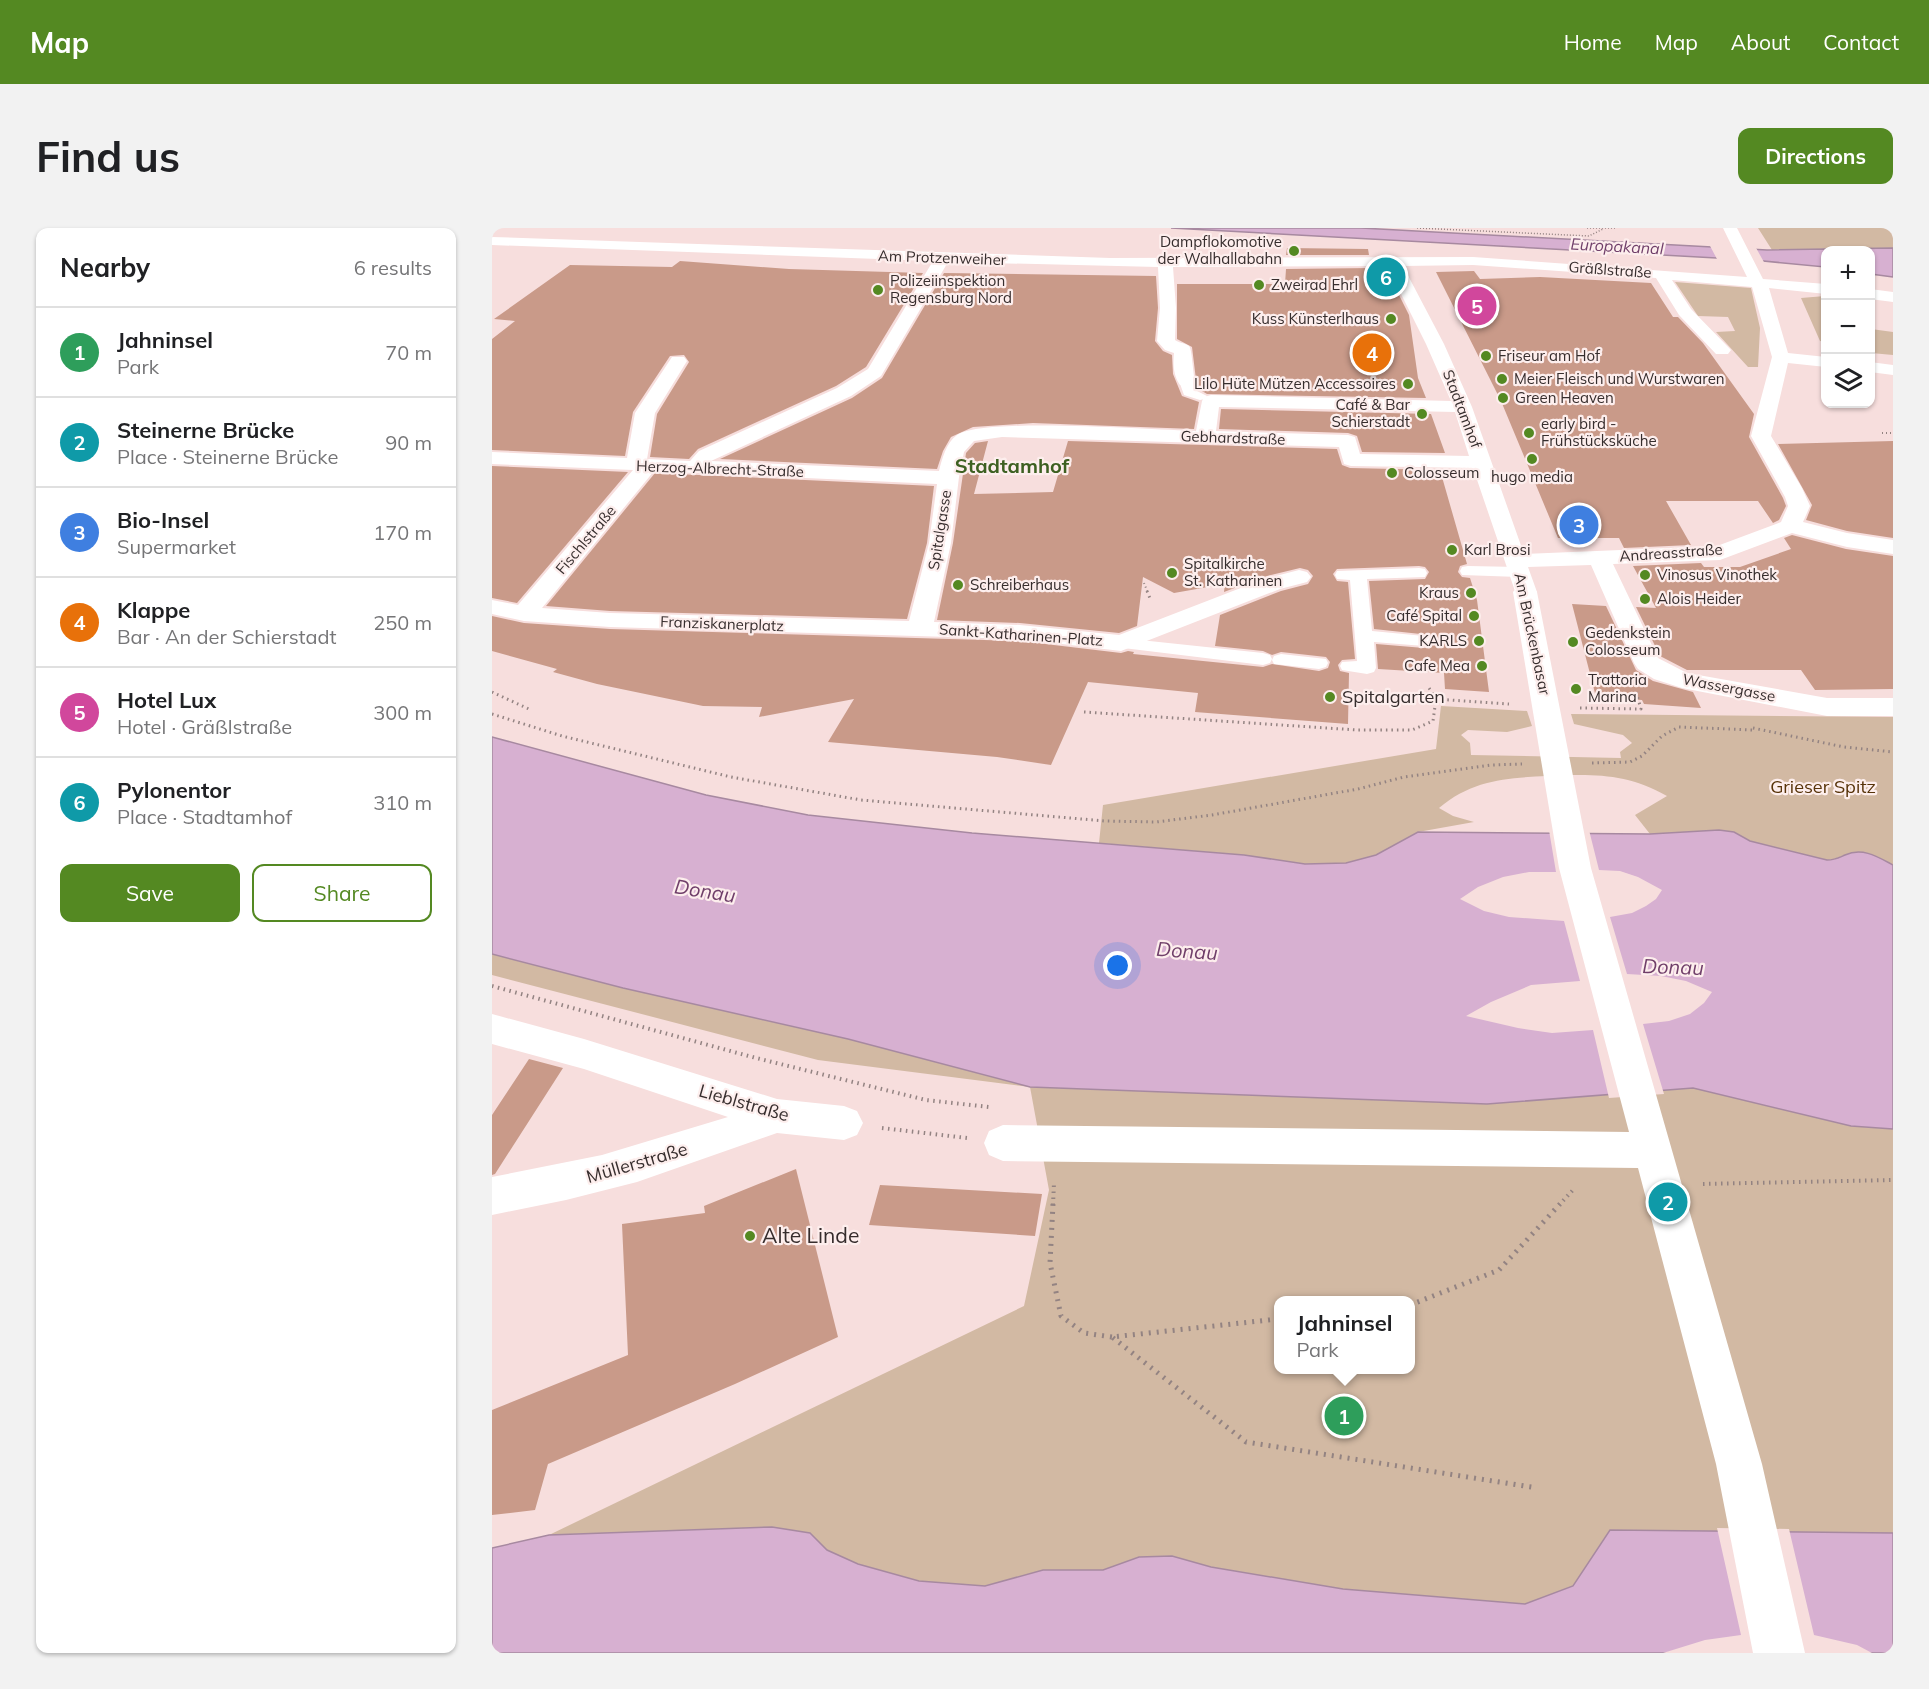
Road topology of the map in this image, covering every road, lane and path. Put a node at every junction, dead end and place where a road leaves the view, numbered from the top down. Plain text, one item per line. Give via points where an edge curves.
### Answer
1 (1417, 228) edge
2 (1587, 228) edge
3 (1615, 228) edge
4 (1730, 228) edge
5 (1603, 229) edge
6 (492, 242) edge
7 (942, 259) junction
8 (1393, 262) junction
9 (1165, 264) junction
10 (1661, 274) junction
11 (1821, 289) edge
12 (1875, 295) edge
13 (1893, 297) edge
14 (1722, 351) dead end
15 (1781, 357) junction
16 (678, 361) dead end
17 (1821, 361) edge
18 (1875, 368) edge
19 (1893, 370) edge
20 (1186, 381) joint
21 (1206, 399) junction
22 (1343, 404) junction
23 (1463, 407) junction
24 (1350, 432) junction
25 (1882, 433) dead end
26 (1893, 433) edge
27 (1205, 437) junction
28 (968, 438) joint
29 (492, 458) edge
30 (1482, 462) junction
31 (642, 465) junction
32 (694, 468) junction
33 (948, 478) junction
34 (1790, 526) junction
35 (1893, 547) edge
36 (1599, 558) junction
37 (1468, 571) dead end
38 (1419, 573) dead end
39 (1520, 575) junction
40 (1299, 577) dead end
41 (492, 607) edge
42 (524, 614) junction
43 (920, 628) junction
44 (1366, 636) junction
45 (1424, 640) dead end
46 (1121, 643) junction
47 (1319, 663) dead end
48 (1358, 667) dead end
49 (1429, 688) dead end
50 (492, 692) edge
51 (1369, 694) dead end
52 (1436, 699) junction
53 (1547, 707) junction
54 (1893, 707) edge
55 (1641, 709) dead end
56 (531, 710) dead end
57 (1083, 712) dead end
58 (492, 713) edge
59 (1753, 730) dead end
60 (1587, 763) dead end
61 (1523, 764) dead end
62 (492, 986) edge
63 (492, 1029) edge
64 (993, 1107) dead end
65 (777, 1116) junction
66 (844, 1123) joint
67 (1003, 1143) joint
68 (1651, 1150) junction
69 (1893, 1180) edge
70 (1054, 1181) dead end
71 (1729, 1182) dead end
72 (1576, 1187) dead end
73 (492, 1196) edge
74 (1415, 1303) edge
75 (1274, 1319) edge
76 (1112, 1337) junction
77 (1537, 1488) dead end
78 (1779, 1653) edge

1 - 5 path via 1589,236
2 - 5 path
3 - 5 path
4 - 15 street via 1762,291
6 - 7 street, Am Protzenweiher
7 - 9 street, Am Protzenweiher
7 - 32 street via 876,372 844,392 706,455
8 - 9 street, Am Protzenweiher
8 - 10 street, Gräßlstraße via 1473,261
8 - 23 street, Stadtamhof
9 - 20 street via 1166,341 1183,350
10 - 11 street, Gräßlstraße
10 - 14 street via 1684,312
12 - 13 street
15 - 17 street
15 - 34 street via 1761,436 1796,495 1799,507
16 - 31 street via 645,413
18 - 19 street
20 - 21 lane via 1189,392
21 - 22 street
21 - 27 street
22 - 23 street
22 - 24 street
23 - 30 street, Stadtamhof via 1462,429
24 - 27 street, Gebhardstraße
24 - 30 street via 1351,460
25 - 26 path
27 - 28 street, Gebhardstraße via 1002,431
28 - 33 street, Spitalgasse via 957,445
29 - 31 street, Herzog-Albrecht-Straße
30 - 39 street, Stadtamhof
31 - 32 street, Herzog-Albrecht-Straße
31 - 42 street, Fischlstraße
32 - 33 street, Herzog-Albrecht-Straße
33 - 43 street, Spitalgasse via 942,532
34 - 35 street
34 - 36 street, Andreasstraße via 1720,553
36 - 39 street, Andreasstraße
36 - 54 street, Wassergasse via 1647,663 1663,673 1827,707
37 - 39 lane
38 - 44 lane via 1350,575
39 - 53 street, Am Brückenbasar
40 - 46 street, Sankt-Katharinen-Platz
41 - 42 street, Franziskanerplatz
42 - 43 street, Franziskanerplatz via 709,625
43 - 46 street, Sankt-Katharinen-Platz via 1020,632
44 - 45 lane
44 - 48 lane
46 - 47 lane, Sankt-Katharinen-Platz
49 - 52 path
50 - 56 path
51 - 52 path
52 - 53 path
52 - 57 path via 1433,721 1412,730 1357,730
53 - 55 path
53 - 68 street, Am Brückenbasar via 1575,868
58 - 61 path via 562,736 731,777 861,800 1105,821 1156,822 1358,789 1404,777
59 - 60 path via 1678,727 1630,762
62 - 64 path via 914,1097
63 - 65 street, Lieblstraße
65 - 66 street, Lieblstraße
65 - 73 street, Müllerstraße via 637,1165
66 - 67 path
67 - 68 street
68 - 78 street, Am Brückenbasar via 1739,1464
69 - 71 path
70 - 76 path via 1050,1263 1061,1316 1084,1332
72 - 74 path via 1499,1270
75 - 76 path
76 - 77 path via 1246,1442

